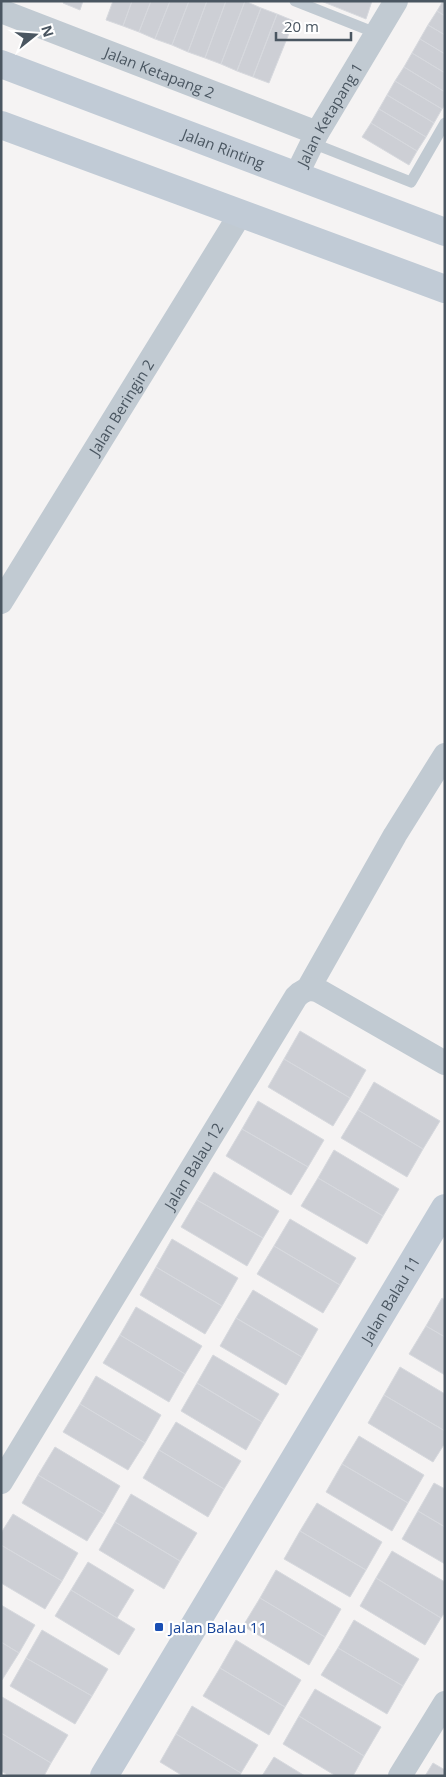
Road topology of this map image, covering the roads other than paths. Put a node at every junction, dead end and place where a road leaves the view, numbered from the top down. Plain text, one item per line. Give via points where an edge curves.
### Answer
1 (295, 1) edge
2 (396, 1) edge
3 (1, 11) edge
4 (376, 33) junction
5 (1, 64) edge
6 (445, 123) edge
7 (1, 125) edge
8 (315, 138) junction
9 (296, 176) junction
10 (241, 213) junction
11 (445, 232) edge
12 (445, 288) edge
13 (1, 602) edge
14 (445, 755) edge
15 (308, 989) junction
16 (445, 1063) edge
17 (445, 1208) edge
18 (1, 1482) edge
19 (445, 1703) edge
20 (104, 1776) edge
21 (400, 1776) edge

1 - 4 lane
2 - 4 street, Jalan Ketapang 1
3 - 8 street, Jalan Ketapang 2
4 - 8 street, Jalan Ketapang 1
5 - 9 main road, Jalan Rinting
6 - 8 lane via 411,182
7 - 10 main road
8 - 9 street, Jalan Ketapang 1
9 - 11 main road, Jalan Rinting
10 - 12 main road
10 - 13 street, Jalan Beringin 2
14 - 15 street, Jalan Balau 12 via 395,835
15 - 16 street via 322,992
15 - 18 street, Jalan Balau 12 via 296,997
17 - 20 main road, Jalan Balau 11
19 - 21 street

